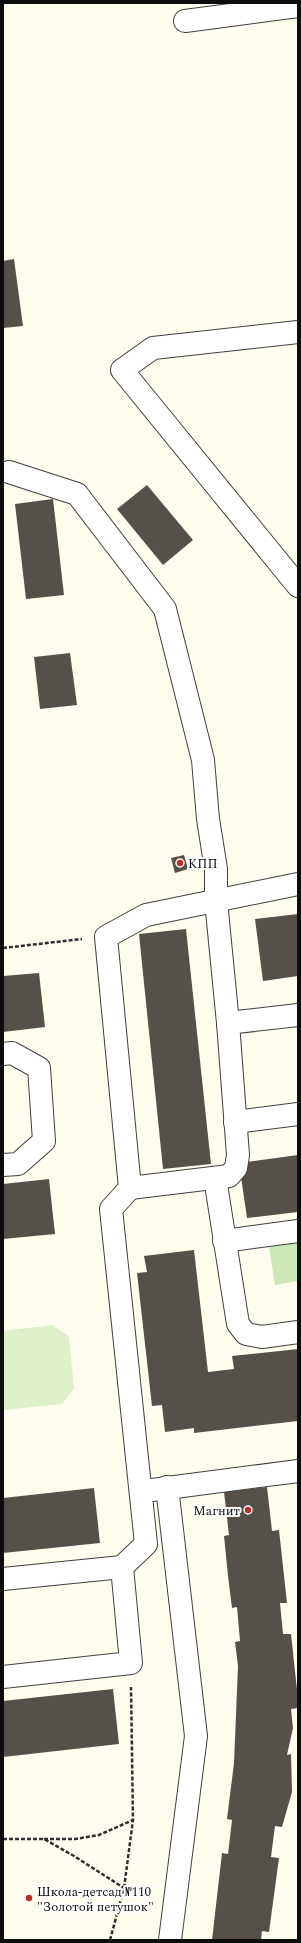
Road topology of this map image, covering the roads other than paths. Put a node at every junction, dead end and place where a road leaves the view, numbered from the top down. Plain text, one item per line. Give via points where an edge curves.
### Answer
1 (298, 6) edge
2 (184, 21) dead end
3 (298, 332) edge
4 (9, 472) dead end
5 (298, 586) edge
6 (298, 884) edge
7 (216, 901) junction
8 (298, 1015) edge
9 (228, 1023) junction
10 (3, 1054) edge
11 (298, 1114) edge
12 (235, 1122) junction
13 (3, 1166) edge
14 (214, 1178) junction
15 (130, 1188) junction
16 (298, 1230) edge
17 (224, 1241) junction
18 (298, 1332) edge
19 (298, 1471) edge
20 (122, 1567) junction
21 (3, 1579) edge
22 (3, 1677) edge
23 (170, 1940) edge

1 - 2 lane
3 - 5 lane via 153,348 122,370
4 - 7 lane via 77,494 165,609 203,760 208,819 216,869
6 - 7 lane
7 - 9 lane
7 - 15 lane via 146,916 106,937
8 - 9 lane
9 - 12 lane
10 - 13 lane via 12,1053 38,1068 44,1141 18,1164
11 - 12 lane
12 - 14 lane via 238,1155 236,1168 229,1176
14 - 15 lane
14 - 17 lane
15 - 20 lane via 111,1209 146,1544
16 - 17 lane
17 - 18 lane via 238,1324 246,1334 262,1337
19 - 23 lane via 159,1489 196,1736
20 - 21 lane
20 - 22 lane via 131,1663

